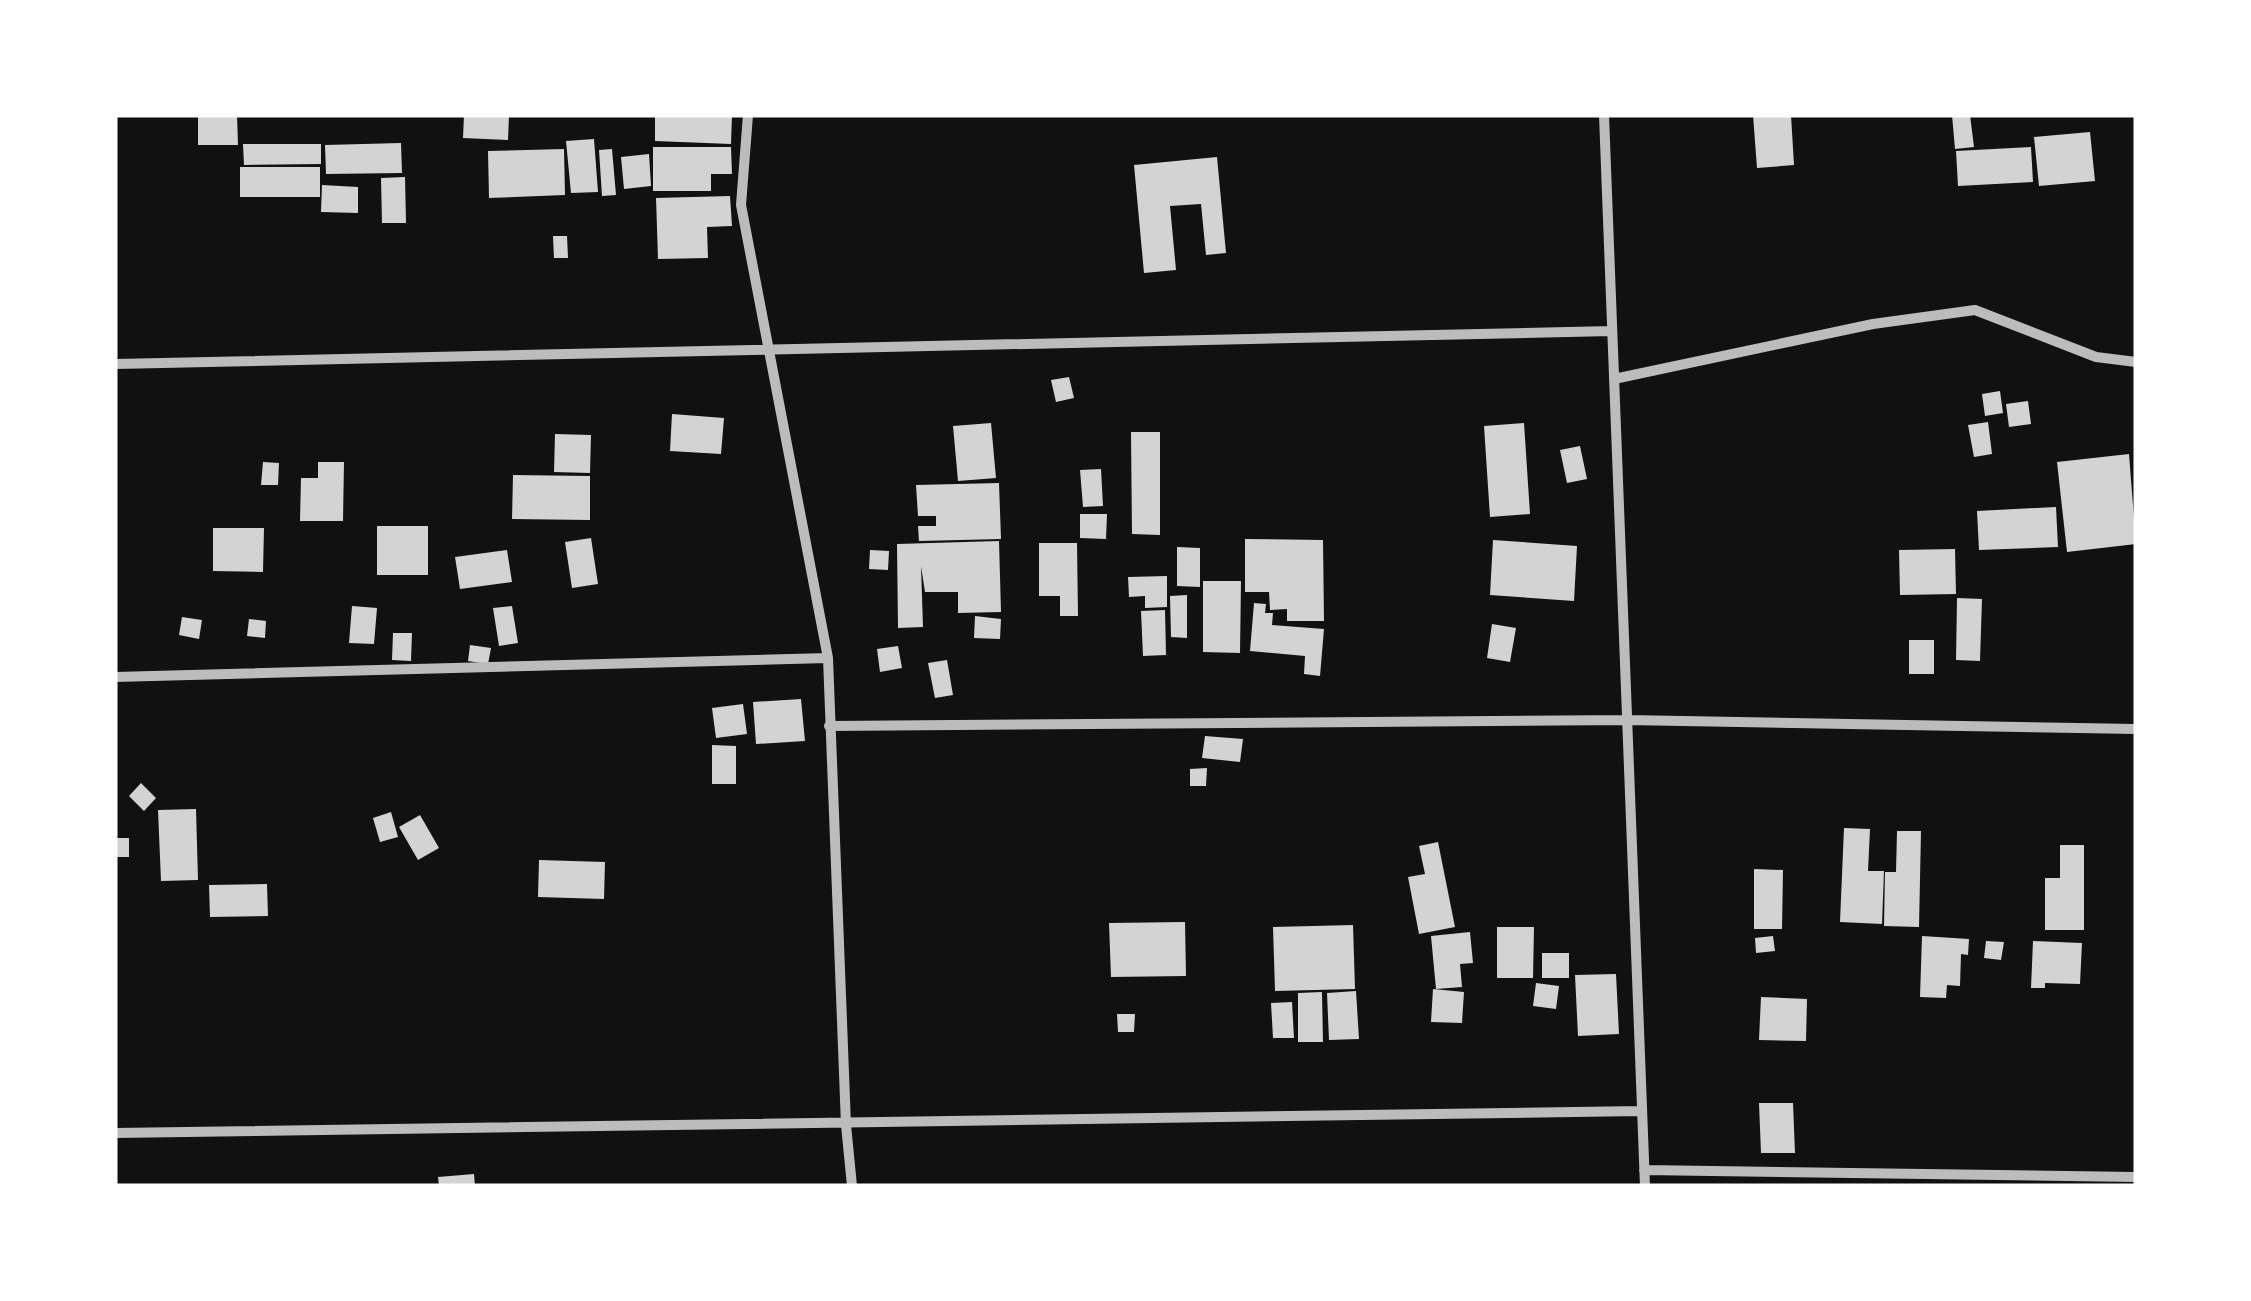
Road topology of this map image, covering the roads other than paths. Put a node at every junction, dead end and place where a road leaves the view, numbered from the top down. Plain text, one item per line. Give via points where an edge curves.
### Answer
1 (748, 115) edge
2 (1604, 115) edge
3 (1612, 331) junction
4 (770, 349) junction
5 (2136, 362) edge
6 (115, 364) edge
7 (1614, 379) junction
8 (828, 658) junction
9 (115, 677) edge
10 (1627, 720) junction
11 (829, 726) junction
12 (2136, 730) edge
13 (1642, 1111) junction
14 (846, 1125) junction
15 (115, 1133) edge
16 (1644, 1170) junction
17 (2136, 1177) edge
18 (852, 1186) edge
19 (1645, 1186) edge

1 - 4 street via 741,205
2 - 3 street
3 - 4 street
3 - 7 street
4 - 6 street
4 - 8 street
5 - 7 street via 2096,357 1975,310 1873,324
7 - 10 street
8 - 9 street
8 - 11 street
10 - 11 street
10 - 12 street
10 - 13 street
11 - 14 street
13 - 14 street
13 - 16 street
14 - 15 street
14 - 18 street
16 - 17 street
16 - 19 street

